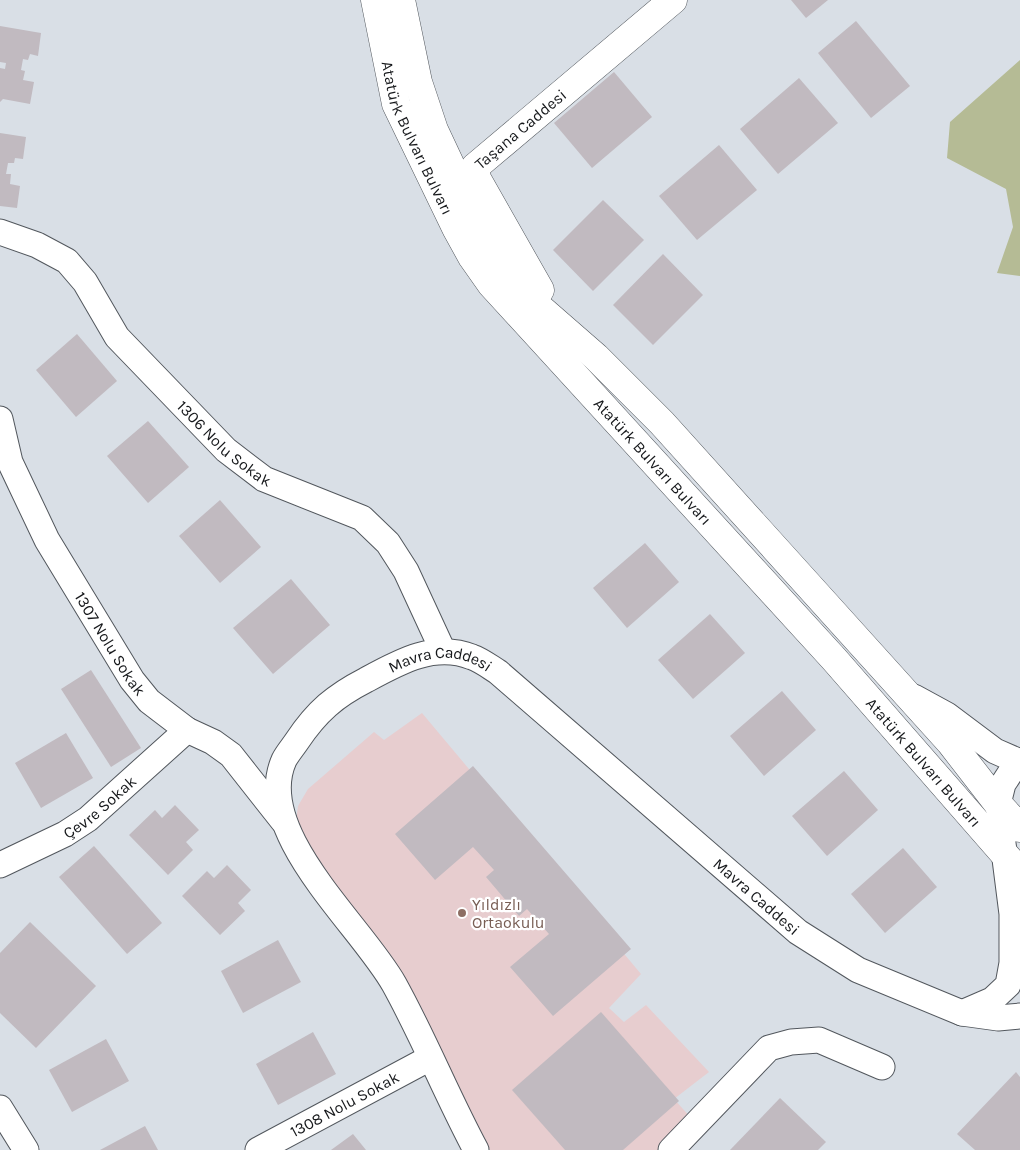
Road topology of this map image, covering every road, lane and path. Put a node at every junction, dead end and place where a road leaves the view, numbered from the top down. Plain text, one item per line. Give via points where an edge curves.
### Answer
1 (375, 0) edge
2 (401, 0) edge
3 (672, 0) edge
4 (0, 232) edge
5 (548, 316) junction
6 (0, 419) edge
7 (443, 650) junction
8 (905, 692) junction
9 (187, 730) junction
10 (1020, 762) edge
11 (998, 804) junction
12 (283, 821) junction
13 (1020, 828) edge
14 (1003, 851) junction
15 (0, 865) edge
16 (1020, 872) edge
17 (1014, 983) edge
18 (962, 1013) junction
19 (1020, 1016) edge
20 (430, 1058) junction
21 (882, 1067) dead end
22 (0, 1108) edge
23 (26, 1150) edge
24 (258, 1150) edge
25 (476, 1150) edge
26 (671, 1150) edge

1 - 14 street, Atatürk Bulvarı Bulvarı via 396,104 456,228 491,284 834,659
2 - 5 street, Atatürk Bulvarı Bulvarı via 418,82 434,130 501,263 526,296
3 - 5 street, Taşana Caddesi via 475,167 477,179 550,305
4 - 7 street, 1306 Nolu Sokak via 37,245 68,261 85,282 117,338 226,450 264,479 362,518 375,530 388,543 406,571
5 - 8 street, Atatürk Bulvarı Bulvarı via 596,357 662,423
6 - 9 street, 1307 Nolu Sokak via 10,462 47,540 132,680 149,701
7 - 12 street, Mavra Caddesi via 410,657 338,695 308,724 284,761 278,787
7 - 18 street, Mavra Caddesi via 472,657 498,672 798,932 858,970
8 - 10 street via 947,715 995,751
8 - 11 street, Atatürk Bulvarı Bulvarı via 950,742
9 - 12 street, 1307 Nolu Sokak via 231,755
9 - 15 street, Çevre Sokak via 88,819 65,834
10 - 11 street via 1003,784
11 - 13 street, Atatürk Bulvarı Bulvarı
11 - 14 street
12 - 20 street, Mavra Caddesi via 304,865 371,949 393,984
14 - 16 street, Atatürk Bulvarı Bulvarı
14 - 17 street via 1012,914
17 - 18 street via 992,1000
18 - 19 street, Mavra Caddesi via 998,1018
20 - 24 street, 1308 Nolu Sokak
20 - 25 street, Mavra Caddesi
21 - 26 street via 819,1040 769,1048
22 - 23 street

